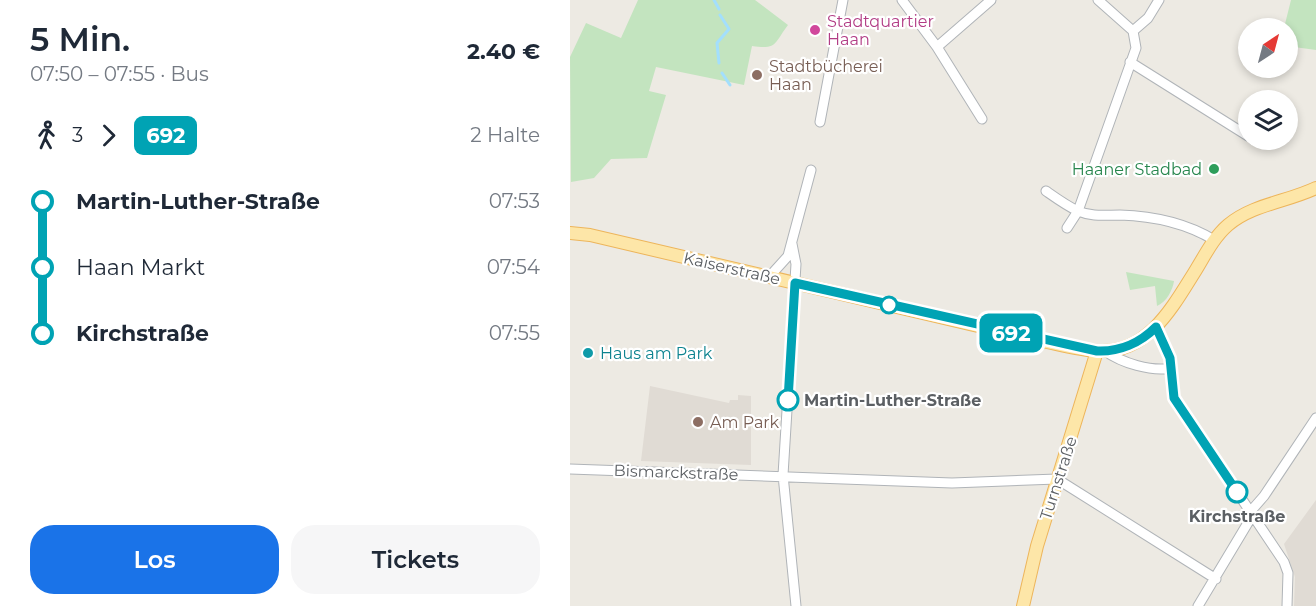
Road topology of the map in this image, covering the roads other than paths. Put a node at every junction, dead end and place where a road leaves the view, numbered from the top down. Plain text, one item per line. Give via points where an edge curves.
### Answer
1 (843, 0) edge
2 (902, 0) edge
3 (991, 0) edge
4 (1098, 0) edge
5 (1159, 0) edge
6 (1133, 31) junction
7 (938, 47) junction
8 (1130, 62) junction
9 (982, 119) dead end
10 (820, 122) dead end
11 (1238, 130) edge
12 (811, 171) dead end
13 (1316, 188) edge
14 (1046, 191) dead end
15 (1078, 211) junction
16 (1067, 228) dead end
17 (570, 233) edge
18 (1214, 240) junction
19 (792, 244) junction
20 (769, 277) junction
21 (795, 283) junction
22 (1156, 327) junction
23 (1101, 351) junction
24 (1172, 368) junction
25 (1316, 418) edge
26 (570, 469) edge
27 (783, 475) junction
28 (1057, 479) junction
29 (1251, 514) junction
30 (1216, 579) junction
31 (796, 606) edge
32 (1023, 606) edge
33 (1198, 606) edge
34 (1287, 606) edge

1 - 10 street
2 - 7 street
3 - 7 street
4 - 6 street
5 - 6 street via 1148,18
6 - 8 street via 1136,48
7 - 9 street
8 - 11 street
8 - 15 street
12 - 19 street
13 - 18 main road, Kaiserstraße via 1246,213
14 - 15 street
15 - 16 street
15 - 18 street via 1173,222
17 - 20 main road, Kaiserstraße
18 - 22 main road, Kaiserstraße
19 - 20 street via 786,260
19 - 21 street
20 - 21 main road, Kaiserstraße
21 - 23 main road, Kaiserstraße
21 - 27 street
22 - 23 main road, Kaiserstraße via 1134,343
22 - 24 street
23 - 24 street, Kaiserstraße via 1117,360 1162,370
23 - 28 main road, Turnstraße
24 - 29 street via 1174,398
25 - 29 street
26 - 27 street, Bismarckstraße
27 - 28 street via 952,483
27 - 31 street
28 - 30 street
28 - 32 main road, Turnstraße
29 - 30 street
29 - 34 street via 1284,562 1288,573
30 - 33 street

